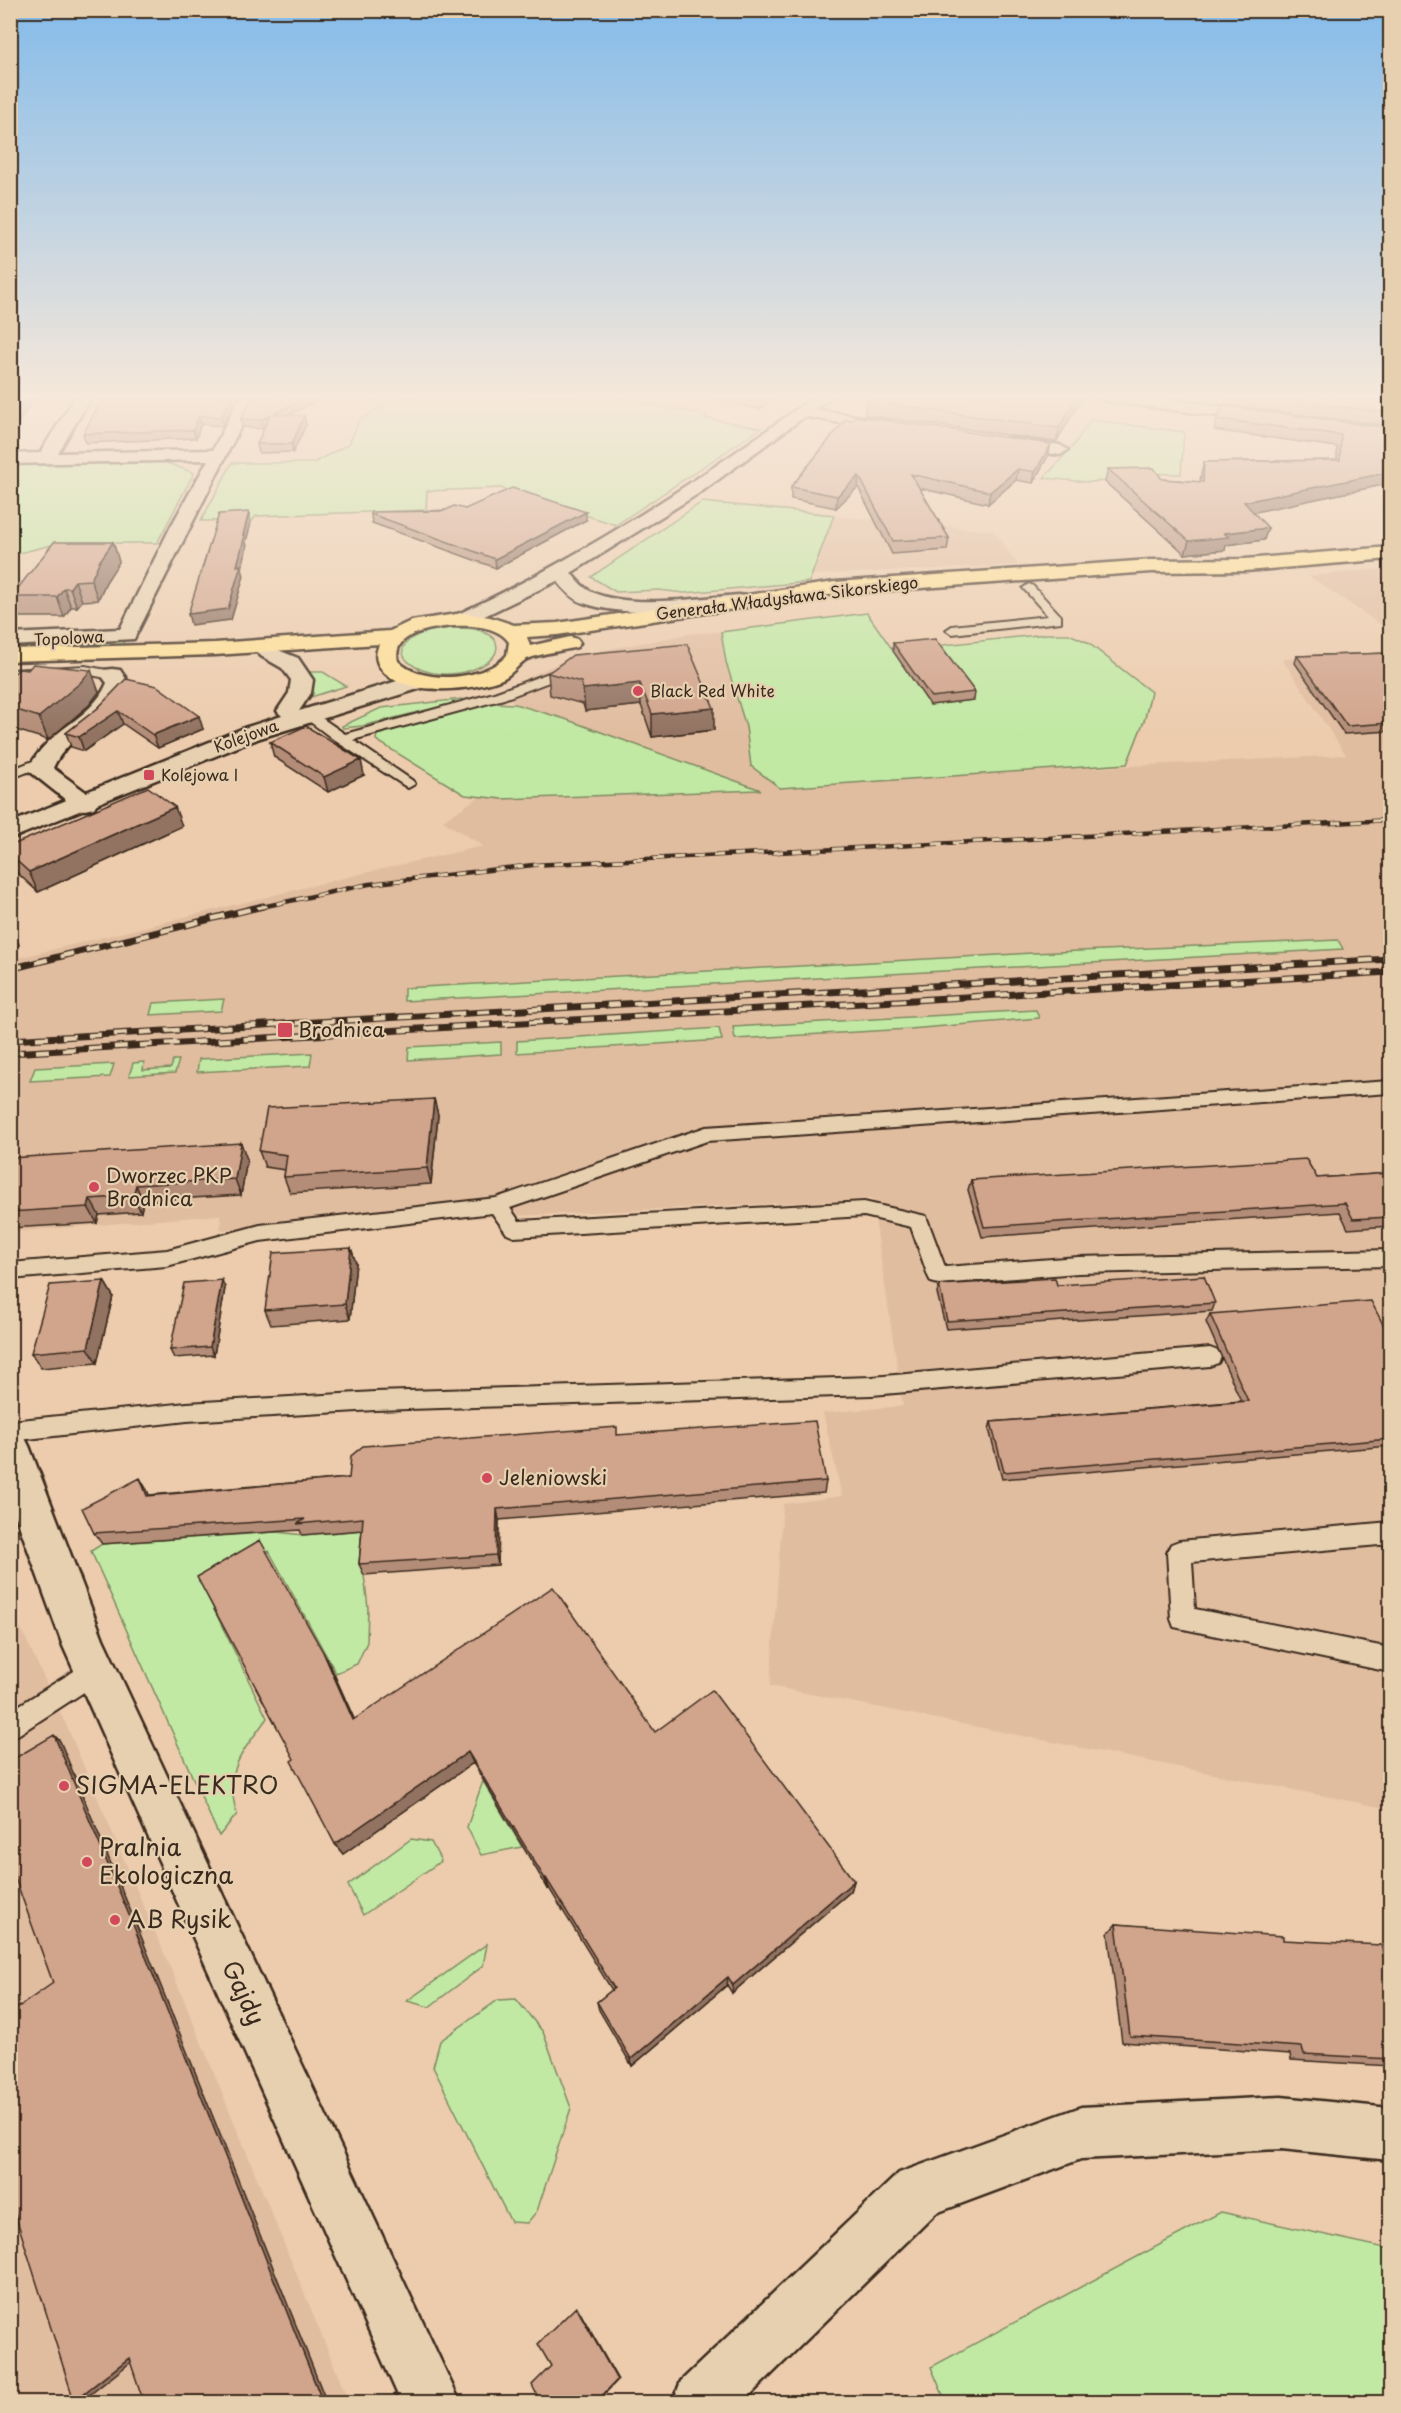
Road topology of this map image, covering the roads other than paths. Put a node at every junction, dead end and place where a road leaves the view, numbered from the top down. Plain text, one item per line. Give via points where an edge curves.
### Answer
1 (190, 509) edge
2 (664, 509) edge
3 (1390, 554) edge
4 (1245, 566) junction
5 (559, 572) junction
6 (1029, 588) junction
7 (747, 600) junction
8 (462, 619) junction
9 (506, 629) junction
10 (952, 630) dead end
11 (396, 637) junction
12 (10, 640) edge
13 (214, 649) junction
14 (268, 652) junction
15 (10, 655) edge
16 (518, 655) junction
17 (390, 664) junction
18 (560, 673) edge
19 (10, 674) edge
20 (112, 675) joint
21 (420, 681) junction
22 (298, 713) junction
23 (342, 739) junction
24 (43, 761) junction
25 (10, 775) edge
26 (408, 784) dead end
27 (78, 798) junction
28 (10, 819) edge
29 (10, 832) edge
30 (1390, 1087) edge
31 (497, 1205) junction
32 (1390, 1258) edge
33 (10, 1271) edge
34 (1210, 1357) dead end
35 (10, 1431) edge
36 (10, 1446) edge
37 (1390, 1533) edge
38 (1390, 1660) edge
39 (95, 1670) junction
40 (10, 1727) edge
41 (1390, 2134) edge
42 (431, 2403) edge
43 (702, 2403) edge

1 - 12 street, Topolowa via 126,635
2 - 5 street
3 - 4 main road, Generała Władysława Sikorskiego
4 - 6 main road, Generała Władysława Sikorskiego via 1163,579
4 - 7 main road, Generała Władysława Sikorskiego via 1151,566 932,580
5 - 7 street via 576,591 616,604
5 - 8 street
5 - 9 street via 516,610
6 - 10 lane via 1058,619
6 - 16 main road, Generała Władysława Sikorskiego via 813,606
7 - 9 main road, Generała Władysława Sikorskiego via 557,629
8 - 9 main road, Generała Władysława Sikorskiego
8 - 11 main road, Generała Władysława Sikorskiego via 425,623
9 - 16 main road via 518,638
11 - 13 main road
11 - 17 main road via 387,647
13 - 14 main road
13 - 15 main road
14 - 17 main road
14 - 22 street via 290,663 302,680
16 - 21 main road via 511,664 480,679
17 - 21 main road
17 - 22 street, Kolejowa
18 - 23 lane via 499,696
19 - 20 lane via 85,670
20 - 24 street via 118,683 115,696
21 - 22 street, Kolejowa
22 - 23 lane
22 - 27 street, Kolejowa
23 - 26 lane
24 - 25 lane
24 - 27 street via 40,770
27 - 28 street, Kolejowa
27 - 29 street, Kolejowa
30 - 31 lane via 706,1134
31 - 32 lane via 514,1229 864,1209 919,1221 938,1276 1078,1265
31 - 33 lane via 260,1233 167,1258
34 - 35 lane via 872,1386 364,1402 187,1412
36 - 39 street, Gajdy
37 - 38 lane via 1179,1552 1183,1619
39 - 40 lane
39 - 42 street, Gajdy
41 - 43 street via 1281,2123 1081,2133 918,2192

